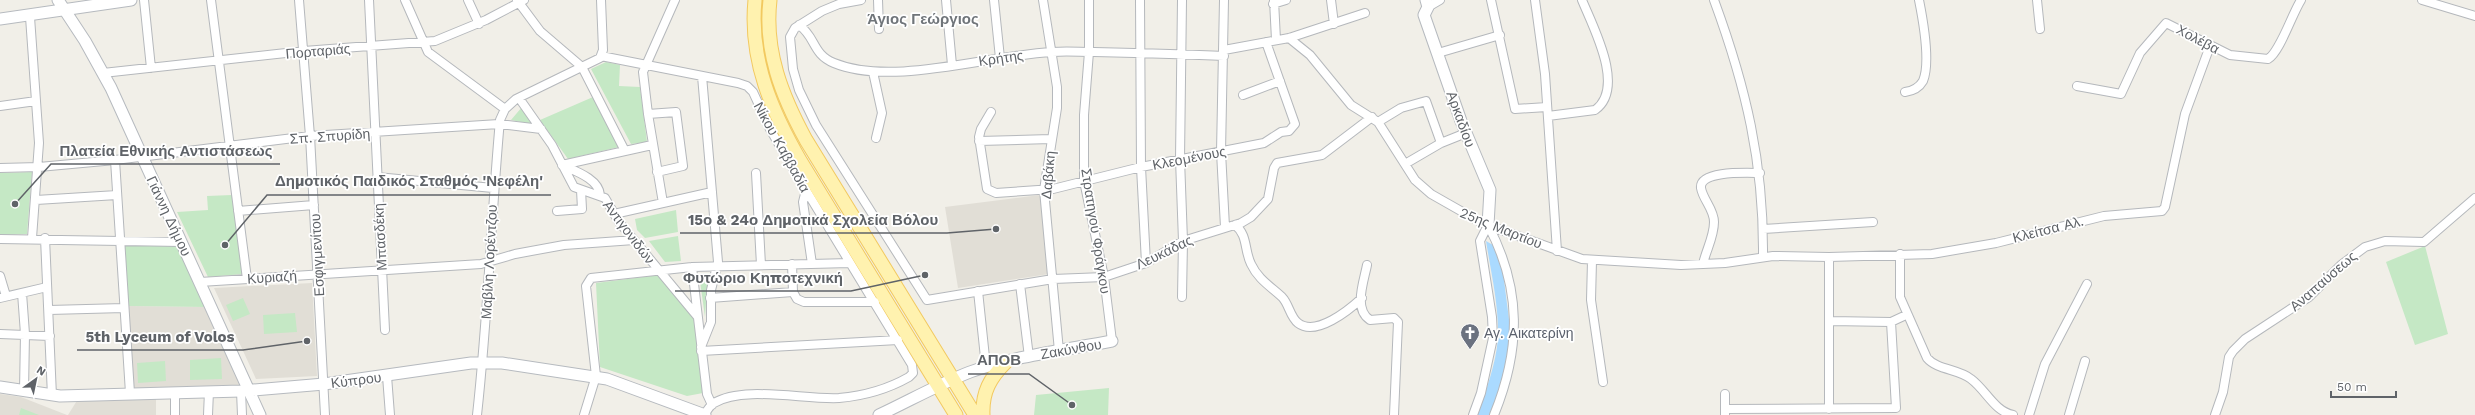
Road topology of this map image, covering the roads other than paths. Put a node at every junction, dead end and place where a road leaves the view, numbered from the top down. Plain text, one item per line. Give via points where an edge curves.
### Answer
1 (58, 0) edge
2 (131, 0) edge
3 (144, 0) edge
4 (211, 0) edge
5 (299, 0) edge
6 (370, 0) edge
7 (405, 0) edge
8 (468, 0) edge
9 (601, 0) edge
10 (675, 0) edge
11 (755, 0) edge
12 (770, 0) edge
13 (861, 0) edge
14 (878, 0) edge
15 (946, 0) edge
16 (994, 0) edge
17 (1043, 0) edge
18 (1089, 0) edge
19 (1140, 0) edge
20 (1182, 0) edge
21 (1224, 0) edge
22 (1286, 0) edge
23 (1331, 0) edge
24 (1440, 0) edge
25 (1491, 0) edge
26 (1535, 0) edge
27 (1582, 0) edge
28 (1714, 0) edge
29 (1919, 0) edge
30 (2037, 0) edge
31 (2301, 0) edge
32 (2422, 0) edge
33 (520, 1) edge
34 (839, 2) edge
35 (1273, 2) edge
36 (1426, 6) edge
37 (66, 11) junction
38 (1365, 13) dead end
39 (2475, 16) edge
40 (30, 17) junction
41 (0, 20) edge
42 (479, 24) junction
43 (1334, 24) junction
44 (799, 25) junction
45 (879, 29) dead end
46 (2040, 29) dead end
47 (1500, 35) junction
48 (1289, 38) junction
49 (1276, 40) junction
50 (423, 42) junction
51 (1266, 42) junction
52 (372, 46) junction
53 (2210, 46) junction
54 (304, 51) junction
55 (1052, 52) junction
56 (1089, 52) junction
57 (1140, 52) junction
58 (1224, 53) junction
59 (1438, 53) junction
60 (1182, 54) junction
61 (601, 56) junction
62 (1000, 58) junction
63 (218, 60) junction
64 (646, 65) junction
65 (952, 65) junction
66 (582, 67) junction
67 (151, 68) junction
68 (873, 72) junction
69 (103, 73) junction
70 (702, 76) junction
71 (1280, 81) junction
72 (2077, 86) dead end
73 (1905, 92) dead end
74 (1243, 95) dead end
75 (519, 98) junction
76 (36, 101) junction
77 (0, 106) edge
78 (1547, 107) junction
79 (505, 109) junction
80 (991, 112) dead end
81 (648, 114) junction
82 (1548, 116) junction
83 (1375, 119) junction
84 (499, 124) junction
85 (541, 129) junction
86 (376, 133) junction
87 (1466, 133) junction
88 (310, 136) junction
89 (876, 138) dead end
90 (1051, 139) junction
91 (979, 141) junction
92 (1441, 143) junction
93 (228, 145) junction
94 (652, 145) junction
95 (625, 151) junction
96 (1221, 152) junction
97 (142, 156) junction
98 (1180, 159) junction
99 (115, 160) junction
100 (1405, 164) junction
101 (562, 165) junction
102 (39, 167) junction
103 (1141, 167) junction
104 (0, 168) edge
105 (657, 172) junction
106 (756, 173) dead end
107 (1760, 173) junction
108 (377, 177) junction
109 (1084, 181) junction
110 (493, 188) junction
111 (581, 190) junction
112 (806, 190) junction
113 (1044, 190) junction
114 (712, 192) junction
115 (117, 195) junction
116 (600, 195) junction
117 (2475, 198) edge
118 (36, 200) junction
119 (663, 203) junction
120 (314, 205) junction
121 (238, 211) junction
122 (558, 211) dead end
123 (614, 214) junction
124 (1873, 222) dead end
125 (1235, 225) junction
126 (1488, 225) junction
127 (1225, 227) junction
128 (1763, 229) junction
129 (32, 238) junction
130 (45, 238) junction
131 (0, 239) edge
132 (120, 240) junction
133 (634, 240) junction
134 (1183, 241) junction
135 (181, 242) junction
136 (1557, 250) junction
137 (1900, 254) junction
138 (1763, 257) junction
139 (1829, 257) junction
140 (1592, 261) junction
141 (488, 263) junction
142 (850, 263) junction
143 (1146, 263) junction
144 (792, 264) junction
145 (812, 264) junction
146 (1703, 264) junction
147 (761, 265) junction
148 (1367, 265) dead end
149 (692, 267) junction
150 (717, 268) junction
151 (658, 270) junction
152 (382, 271) junction
153 (318, 274) junction
154 (0, 276) edge
155 (1104, 277) junction
156 (247, 279) junction
157 (1053, 279) junction
158 (200, 282) junction
159 (1020, 284) junction
160 (2087, 284) dead end
161 (47, 287) junction
162 (793, 292) junction
163 (978, 292) junction
164 (22, 293) junction
165 (3, 297) edge
166 (1182, 297) dead end
167 (710, 298) junction
168 (1362, 298) junction
169 (875, 302) junction
170 (124, 308) junction
171 (49, 310) junction
172 (1906, 315) junction
173 (696, 316) junction
174 (1830, 321) junction
175 (1891, 322) junction
176 (385, 330) dead end
177 (0, 334) edge
178 (24, 334) junction
179 (50, 336) junction
180 (898, 340) junction
181 (1112, 341) joint
182 (701, 349) junction
183 (1059, 351) junction
184 (1029, 356) junction
185 (2085, 361) dead end
186 (483, 362) junction
187 (1006, 362) junction
188 (986, 367) junction
189 (387, 376) junction
190 (596, 376) junction
191 (955, 379) junction
192 (1603, 382) dead end
193 (324, 384) junction
194 (940, 386) junction
195 (0, 387) edge
196 (24, 391) junction
197 (208, 391) junction
198 (245, 391) junction
199 (175, 392) junction
200 (130, 394) junction
201 (1725, 394) dead end
202 (52, 396) junction
203 (712, 405) junction
204 (1829, 409) junction
205 (1725, 412) edge
206 (175, 415) edge
207 (208, 415) edge
208 (242, 415) edge
209 (260, 415) edge
210 (325, 415) edge
211 (390, 415) edge
212 (477, 415) edge
213 (584, 415) edge
214 (705, 415) edge
215 (879, 415) edge
216 (956, 415) edge
217 (975, 415) edge
218 (983, 415) edge
219 (1394, 415) edge
220 (1473, 415) edge
221 (1494, 415) edge
222 (2013, 415) edge
223 (2030, 415) edge
224 (2069, 415) edge
225 (2215, 415) edge

1 - 37 street, Γιάννη Δήμου
2 - 37 street
3 - 67 street
4 - 63 street
5 - 54 street, Εσφιγμενίτου
6 - 52 street, Μπασδέκη
7 - 50 street
8 - 42 street
9 - 61 street
10 - 64 street
11 - 194 main road via 754,30 758,60 768,96 779,122 801,162
12 - 191 main road via 769,34 774,62 788,106 806,140
13 - 34 street
14 - 45 street
15 - 65 street
16 - 62 street
17 - 55 street, Δαβάκη
18 - 56 street, Στρατηγού Φράγκου
19 - 57 street
20 - 60 street
21 - 58 street
22 - 35 street
23 - 43 street
24 - 36 street
25 - 47 street
26 - 78 street
27 - 82 street via 1608,72 1607,87 1601,103 1595,110
28 - 107 street via 1732,51 1754,134
29 - 73 street via 1926,31 1923,79 1916,88
30 - 46 street
31 - 53 street, Χολέβα via 2290,17 2278,47 2268,59 2230,55
32 - 39 street
33 - 42 street, Πορταριάς
33 - 66 street via 540,31
34 - 44 street
35 - 49 street
36 - 59 street, Αρκαδίου
37 - 40 street
37 - 69 street, Γιάννη Δήμου
38 - 43 street, Κρήτης
40 - 41 street
40 - 76 street
42 - 50 street, Πορταριάς via 440,39
43 - 48 street, Κρήτης
44 - 68 street, Κρήτης via 809,32 815,48 825,59 849,68
44 - 163 street, Λευκάδας via 791,33 790,44 796,80 807,108 923,298 930,301
47 - 59 street
47 - 78 street via 1515,109
48 - 49 street, Κρήτης
48 - 83 street, 25ης Μαρτίου via 1314,59 1351,106
49 - 51 street, Κρήτης
50 - 52 street, Πορταριάς
50 - 79 street via 430,54
51 - 58 street, Κρήτης
51 - 71 street, Κλεομένους
52 - 54 street, Πορταριάς
52 - 86 street, Μπασδέκη
53 - 72 street, Χολέβα via 2166,23 2143,49 2121,94
53 - 137 street, Κλείτσα Αλ. via 2185,114 2175,171 2166,207 2162,211 2104,216 1956,251
54 - 63 street, Πορταριάς
54 - 88 street, Εσφιγμενίτου
55 - 56 street, Κρήτης
55 - 62 street, Κρήτης
55 - 90 street, Δαβάκη via 1058,96
56 - 57 street, Κρήτης
56 - 109 street, Στρατηγού Φράγκου via 1084,116
57 - 60 street, Κρήτης
57 - 103 street
58 - 60 street, Κρήτης
58 - 96 street
59 - 87 street, Αρκαδίου
60 - 98 street
61 - 64 street
61 - 66 street
62 - 65 street, Κρήτης
63 - 67 street, Πορταριάς
63 - 93 street
64 - 70 street
64 - 81 street via 644,72
65 - 68 street, Κρήτης
66 - 75 street
66 - 95 street
67 - 69 street, Πορταριάς
68 - 89 street via 882,113
69 - 97 street, Γιάννη Δήμου
70 - 112 street, Νίκου Καββαδία via 747,86 753,92 770,129
70 - 114 street
71 - 74 street
71 - 96 street, Κλεομένους via 1295,120 1293,129 1281,132 1264,143
75 - 79 street
75 - 85 street
76 - 77 street
76 - 102 street
78 - 82 street
79 - 84 street, Μαβίλη Λορέντζου
80 - 91 street via 980,129
81 - 94 street
81 - 105 street via 676,112 683,166
82 - 136 street
83 - 92 street via 1426,100
83 - 100 street, 25ης Μαρτίου
83 - 125 street, Λευκάδας via 1322,154 1277,163 1266,202 1246,221
84 - 85 street, Σπ. Σπυρίδη
84 - 86 street, Σπ. Σπυρίδη
84 - 110 street, Μαβίλη Λορέντζου
85 - 101 street
86 - 88 street, Σπ. Σπυρίδη
86 - 108 street, Μπασδέκη
87 - 92 street
87 - 126 street, Αρκαδίου via 1491,192
88 - 93 street, Σπ. Σπυρίδη
88 - 120 street, Εσφιγμενίτου
90 - 91 street
90 - 113 street, Δαβάκη
91 - 113 street, Κλεομένους via 986,186 991,192
92 - 100 street
93 - 97 street, Σπ. Σπυρίδη
93 - 121 street
94 - 95 street
94 - 105 street
95 - 101 street
96 - 98 street, Κλεομένους
96 - 127 street
97 - 99 street, Σπ. Σπυρίδη
97 - 135 street, Γιάννη Δήμου
98 - 103 street, Κλεομένους
98 - 134 street
99 - 102 street, Σπ. Σπυρίδη
99 - 115 street
100 - 126 street, 25ης Μαρτίου via 1415,180 1430,194 1465,215
101 - 111 street via 574,187
101 - 116 street via 593,182
102 - 104 street, Σπ. Σπυρίδη
102 - 118 street
103 - 109 street, Κλεομένους
103 - 143 street
105 - 119 street
106 - 147 street
107 - 128 street
107 - 146 street via 1723,174 1703,182 1702,188 1712,209 1714,223
108 - 110 street
108 - 152 street, Μπασδέκη
109 - 113 street, Κλεομένους
109 - 155 street, Στρατηγού Φράγκου
110 - 141 street, Μαβίλη Λορέντζου
111 - 116 street, Αντιγονιδών
111 - 122 street via 582,209
112 - 142 street, Νίκου Καββαδία
112 - 145 street via 803,202
113 - 157 street, Δαβάκη
114 - 119 street
114 - 150 street
115 - 118 street
115 - 132 street
116 - 123 street, Αντιγονιδών via 606,199
117 - 225 street, Αναπαύσεως via 2424,242 2385,241 2365,246 2345,261 2309,296 2245,339 2229,357 2223,392
118 - 129 street
119 - 123 street
120 - 121 street
120 - 153 street, Εσφιγμενίτου
121 - 156 street
123 - 133 street, Αντιγονιδών
124 - 128 street
125 - 127 street, Λευκάδας
125 - 168 street via 1243,234 1249,259 1257,274 1286,302 1295,321 1300,325 1328,324
126 - 136 street, 25ης Μαρτίου
126 - 220 street via 1480,241 1493,338
126 - 221 street via 1504,258 1512,293 1514,323 1510,367
127 - 134 street, Λευκάδας
128 - 138 street
129 - 130 street
129 - 131 street
130 - 132 street
130 - 161 street
132 - 135 street
132 - 170 street
133 - 141 street, Κυριαζή via 564,245 515,254
133 - 151 street, Αντιγονιδών
134 - 143 street, Λευκάδας
134 - 166 street
135 - 158 street, Γιάννη Δήμου
136 - 140 street, 25ης Μαρτίου
137 - 139 street, Κλείτσα Αλ.
137 - 172 street via 1899,292
138 - 139 street, Κλείτσα Αλ.
138 - 146 street, 25ης Μαρτίου
139 - 174 street
140 - 146 street, 25ης Μαρτίου
140 - 192 street via 1591,300
141 - 152 street, Κυριαζή
141 - 186 street, Μαβίλη Λορέντζου
142 - 145 street
142 - 169 street, Νίκου Καββαδία
143 - 155 street, Λευκάδας
144 - 145 street
144 - 147 street
144 - 162 street
147 - 150 street
148 - 168 street
149 - 150 street
149 - 151 street
149 - 173 street
150 - 167 street
151 - 173 street, Αντιγονιδών
151 - 190 street via 594,278 588,281 586,286
152 - 153 street, Κυριαζή
152 - 176 street, Μπασδέκη
153 - 156 street, Κυριαζή
153 - 193 street, Εσφιγμενίτου
154 - 165 street
155 - 157 street, Λευκάδας
155 - 181 street, Στρατηγού Φράγκου
156 - 158 street, Κυριαζή
157 - 159 street, Λευκάδας
157 - 183 street, Δαβάκη
158 - 198 street, Γιάννη Δήμου
159 - 163 street, Λευκάδας
159 - 184 street
160 - 223 street via 2045,364
161 - 164 street
161 - 171 street
162 - 167 street
162 - 169 street via 797,299 804,302
163 - 188 street
164 - 165 street
164 - 178 street
167 - 182 street via 711,322
168 - 219 street via 1360,306 1366,318 1375,321 1394,318 1398,322
169 - 180 street, Νίκου Καββαδία
170 - 171 street
170 - 200 street
171 - 179 street
172 - 175 street
172 - 222 street via 1928,359 1969,377 1998,407
173 - 182 street
174 - 175 street
174 - 204 street
175 - 204 street via 1896,408
177 - 178 street
178 - 179 street
178 - 196 street
179 - 202 street
180 - 182 street
180 - 203 street, Νίκου Καββαδία via 911,360 913,373 901,381 854,396 821,398 754,394 730,398
181 - 183 street, Ζακύνθου
182 - 203 street
183 - 184 street, Ζακύνθου
184 - 187 street, Ζακύνθου
185 - 224 street
186 - 189 street, Κύπρου
186 - 190 street, Κύπρου via 527,365
186 - 212 street, Μαβίλη Λορέντζου
187 - 188 street, Ζακύνθου
187 - 218 main road via 988,385
188 - 191 street, Ζακύνθου
189 - 193 street, Κύπρου
189 - 211 street
190 - 213 street
190 - 214 street, Κύπρου
191 - 194 street, Ζακύνθου
191 - 217 main road
193 - 198 street, Κύπρου
193 - 210 street, Εσφιγμενίτου
194 - 215 street, Ζακύνθου
194 - 216 main road
195 - 196 street, Κύπρου
196 - 202 street, Κύπρου
197 - 198 street, Κύπρου
197 - 199 street, Κύπρου
197 - 207 street
198 - 208 street
198 - 209 street, Γιάννη Δήμου
199 - 200 street, Κύπρου
199 - 206 street
200 - 202 street, Κύπρου
201 - 205 street
203 - 214 street
204 - 205 street

